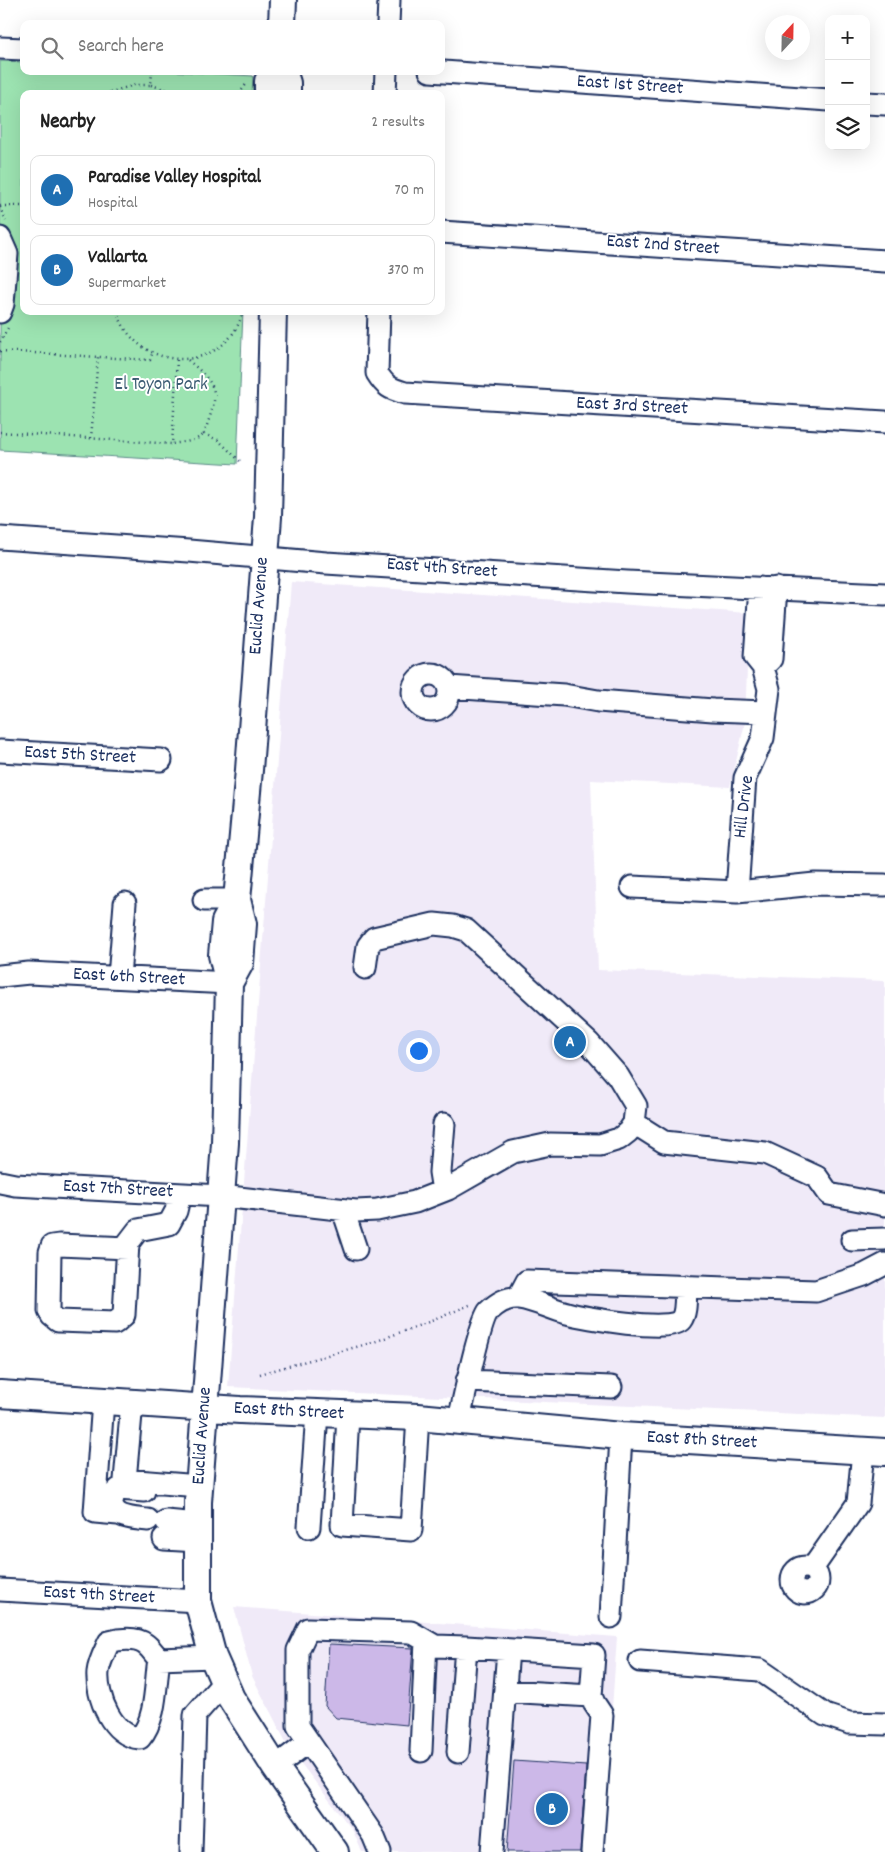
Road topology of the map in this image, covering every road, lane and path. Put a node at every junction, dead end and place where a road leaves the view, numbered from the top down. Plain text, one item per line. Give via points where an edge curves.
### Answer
1 (283, 0) edge
2 (389, 0) edge
3 (282, 20) edge
4 (388, 20) edge
5 (0, 48) edge
6 (20, 49) edge
7 (445, 72) edge
8 (152, 75) edge
9 (272, 75) edge
10 (284, 75) edge
11 (386, 75) edge
12 (151, 85) junction
13 (258, 87) edge
14 (118, 90) edge
15 (168, 90) edge
16 (287, 90) edge
17 (385, 90) edge
18 (825, 100) edge
19 (870, 103) edge
20 (885, 104) edge
21 (0, 206) edge
22 (20, 206) edge
23 (445, 232) edge
24 (0, 238) edge
25 (885, 261) edge
26 (0, 312) edge
27 (118, 315) edge
28 (242, 315) edge
29 (273, 315) edge
30 (378, 315) edge
31 (0, 351) edge
32 (153, 354) junction
33 (98, 357) junction
34 (177, 360) junction
35 (188, 360) junction
36 (885, 422) edge
37 (0, 432) edge
38 (204, 434) junction
39 (91, 438) junction
40 (172, 444) junction
41 (242, 463) dead end
42 (0, 538) edge
43 (264, 558) junction
44 (768, 588) junction
45 (885, 594) edge
46 (448, 694) junction
47 (766, 712) junction
48 (0, 751) edge
49 (161, 760) dead end
50 (885, 885) edge
51 (632, 887) dead end
52 (737, 892) junction
53 (204, 900) dead end
54 (236, 900) junction
55 (124, 903) dead end
56 (365, 968) dead end
57 (0, 976) edge
58 (120, 977) junction
59 (229, 983) junction
60 (634, 1123) junction
61 (444, 1124) dead end
62 (7, 1183) edge
63 (443, 1191) junction
64 (180, 1194) junction
65 (221, 1196) junction
66 (885, 1205) edge
67 (343, 1210) junction
68 (885, 1239) edge
69 (852, 1240) dead end
70 (128, 1248) junction
71 (356, 1249) dead end
72 (885, 1264) edge
73 (864, 1275) junction
74 (885, 1278) edge
75 (686, 1286) junction
76 (523, 1289) junction
77 (476, 1302) dead end
78 (260, 1374) dead end
79 (467, 1381) junction
80 (611, 1386) dead end
81 (0, 1394) edge
82 (103, 1401) junction
83 (132, 1403) junction
84 (204, 1408) junction
85 (317, 1413) junction
86 (348, 1415) junction
87 (418, 1417) junction
88 (459, 1420) junction
89 (885, 1435) edge
90 (621, 1436) junction
91 (874, 1451) edge
92 (97, 1477) junction
93 (125, 1480) junction
94 (154, 1482) junction
95 (199, 1486) junction
96 (118, 1514) junction
97 (309, 1527) dead end
98 (198, 1532) junction
99 (812, 1569) dead end
100 (0, 1590) edge
101 (198, 1601) junction
102 (611, 1617) dead end
103 (426, 1641) junction
104 (466, 1647) junction
105 (508, 1650) junction
106 (213, 1657) junction
107 (159, 1659) dead end
108 (640, 1661) dead end
109 (224, 1682) junction
110 (505, 1691) junction
111 (591, 1696) junction
112 (885, 1724) edge
113 (308, 1742) junction
114 (421, 1751) dead end
115 (458, 1752) dead end
116 (275, 1767) junction
117 (190, 1852) edge
118 (335, 1852) edge
119 (380, 1852) edge
120 (492, 1852) edge
121 (592, 1852) edge

1 - 3 main road
2 - 4 street
5 - 6 street
7 - 18 street, East 1st Street
8 - 12 path
9 - 13 main road
10 - 16 main road
11 - 17 street
12 - 14 path via 134,85
12 - 15 path
19 - 20 street
21 - 22 path
23 - 25 street, East 2nd Street
24 - 26 street via 7,254
27 - 32 path via 128,334
28 - 35 path via 228,340 209,353
29 - 43 main road, Euclid Avenue
30 - 36 street, East 3rd Street via 377,372 391,390 404,393
31 - 33 path
32 - 33 path via 150,360
32 - 34 path
33 - 39 path
34 - 35 path
34 - 40 path
35 - 38 path via 205,374 214,387 215,396
37 - 39 path
38 - 40 path via 200,438
38 - 41 path via 218,440
39 - 40 path
42 - 43 street, East 4th Street
43 - 44 street, East 4th Street
43 - 54 main road, Euclid Avenue
44 - 45 street, East 4th Street
44 - 47 street, Hill Drive via 755,658 763,667 769,689
46 - 46 street via 439,708 433,710 417,703 414,686 432,666 442,677
46 - 47 street via 548,707 598,701
47 - 52 street, Hill Drive via 763,738 744,778
48 - 49 street, East 5th Street
50 - 52 street via 815,884
51 - 52 street
53 - 54 street
54 - 59 main road, Euclid Avenue via 243,924 240,963
55 - 58 street
56 - 60 street via 368,946 374,938 434,924 466,930 589,1043 618,1076 636,1106
57 - 58 street, East 6th Street via 29,973
58 - 59 street, East 6th Street
59 - 65 main road, Euclid Avenue
60 - 63 street, East 7th Street via 619,1139 600,1145 550,1144 513,1152
60 - 66 street via 664,1142 765,1153 817,1177 829,1194
61 - 63 street via 440,1172
62 - 64 street, East 7th Street
63 - 67 street, East 7th Street via 415,1202 377,1210
64 - 65 street, East 7th Street
64 - 70 street via 169,1224 138,1230 128,1242
65 - 67 street, East 7th Street
65 - 84 main road, Euclid Avenue
67 - 71 street
68 - 69 street
70 - 70 street via 124,1315 120,1320 116,1323 58,1321 52,1316 52,1246
72 - 73 street
73 - 74 street
73 - 75 street via 816,1291
75 - 76 street
75 - 76 street via 684,1314 680,1321 671,1325 613,1323 568,1314
76 - 79 street via 487,1313
77 - 78 path via 374,1342
79 - 80 street
79 - 88 street
81 - 82 main road, East 8th Street
82 - 83 main road, East 8th Street
82 - 92 street
83 - 84 main road, East 8th Street
83 - 93 street
84 - 85 main road, East 8th Street
84 - 95 main road, Euclid Avenue
85 - 86 main road, East 8th Street
85 - 97 street
86 - 87 main road, East 8th Street
86 - 87 street via 342,1526 411,1530
87 - 88 main road, East 8th Street
88 - 89 main road, East 8th Street via 593,1417
88 - 90 main road, East 8th Street
90 - 91 main road, East 8th Street
90 - 102 street
91 - 99 street via 858,1503
92 - 93 street
92 - 96 street via 95,1512
93 - 94 street
94 - 95 street
94 - 96 street via 144,1491 119,1489 114,1493 113,1508
95 - 98 main road, Euclid Avenue
96 - 98 street via 159,1526
98 - 101 main road, Euclid Avenue
100 - 101 street, East 9th Street
101 - 106 main road, Euclid Avenue
103 - 104 street via 435,1646
103 - 113 street via 411,1632 308,1629 298,1650 298,1726
103 - 114 street
104 - 105 street
104 - 115 street
105 - 110 street
105 - 111 street via 594,1655
106 - 107 street
106 - 109 main road, Euclid Avenue
108 - 112 street via 760,1670 825,1715 849,1722
109 - 116 main road, Euclid Avenue
109 - 117 street via 195,1714
110 - 111 street
110 - 120 street
111 - 121 street via 602,1715
113 - 116 street
113 - 119 street via 373,1835
116 - 118 main road, Euclid Avenue

